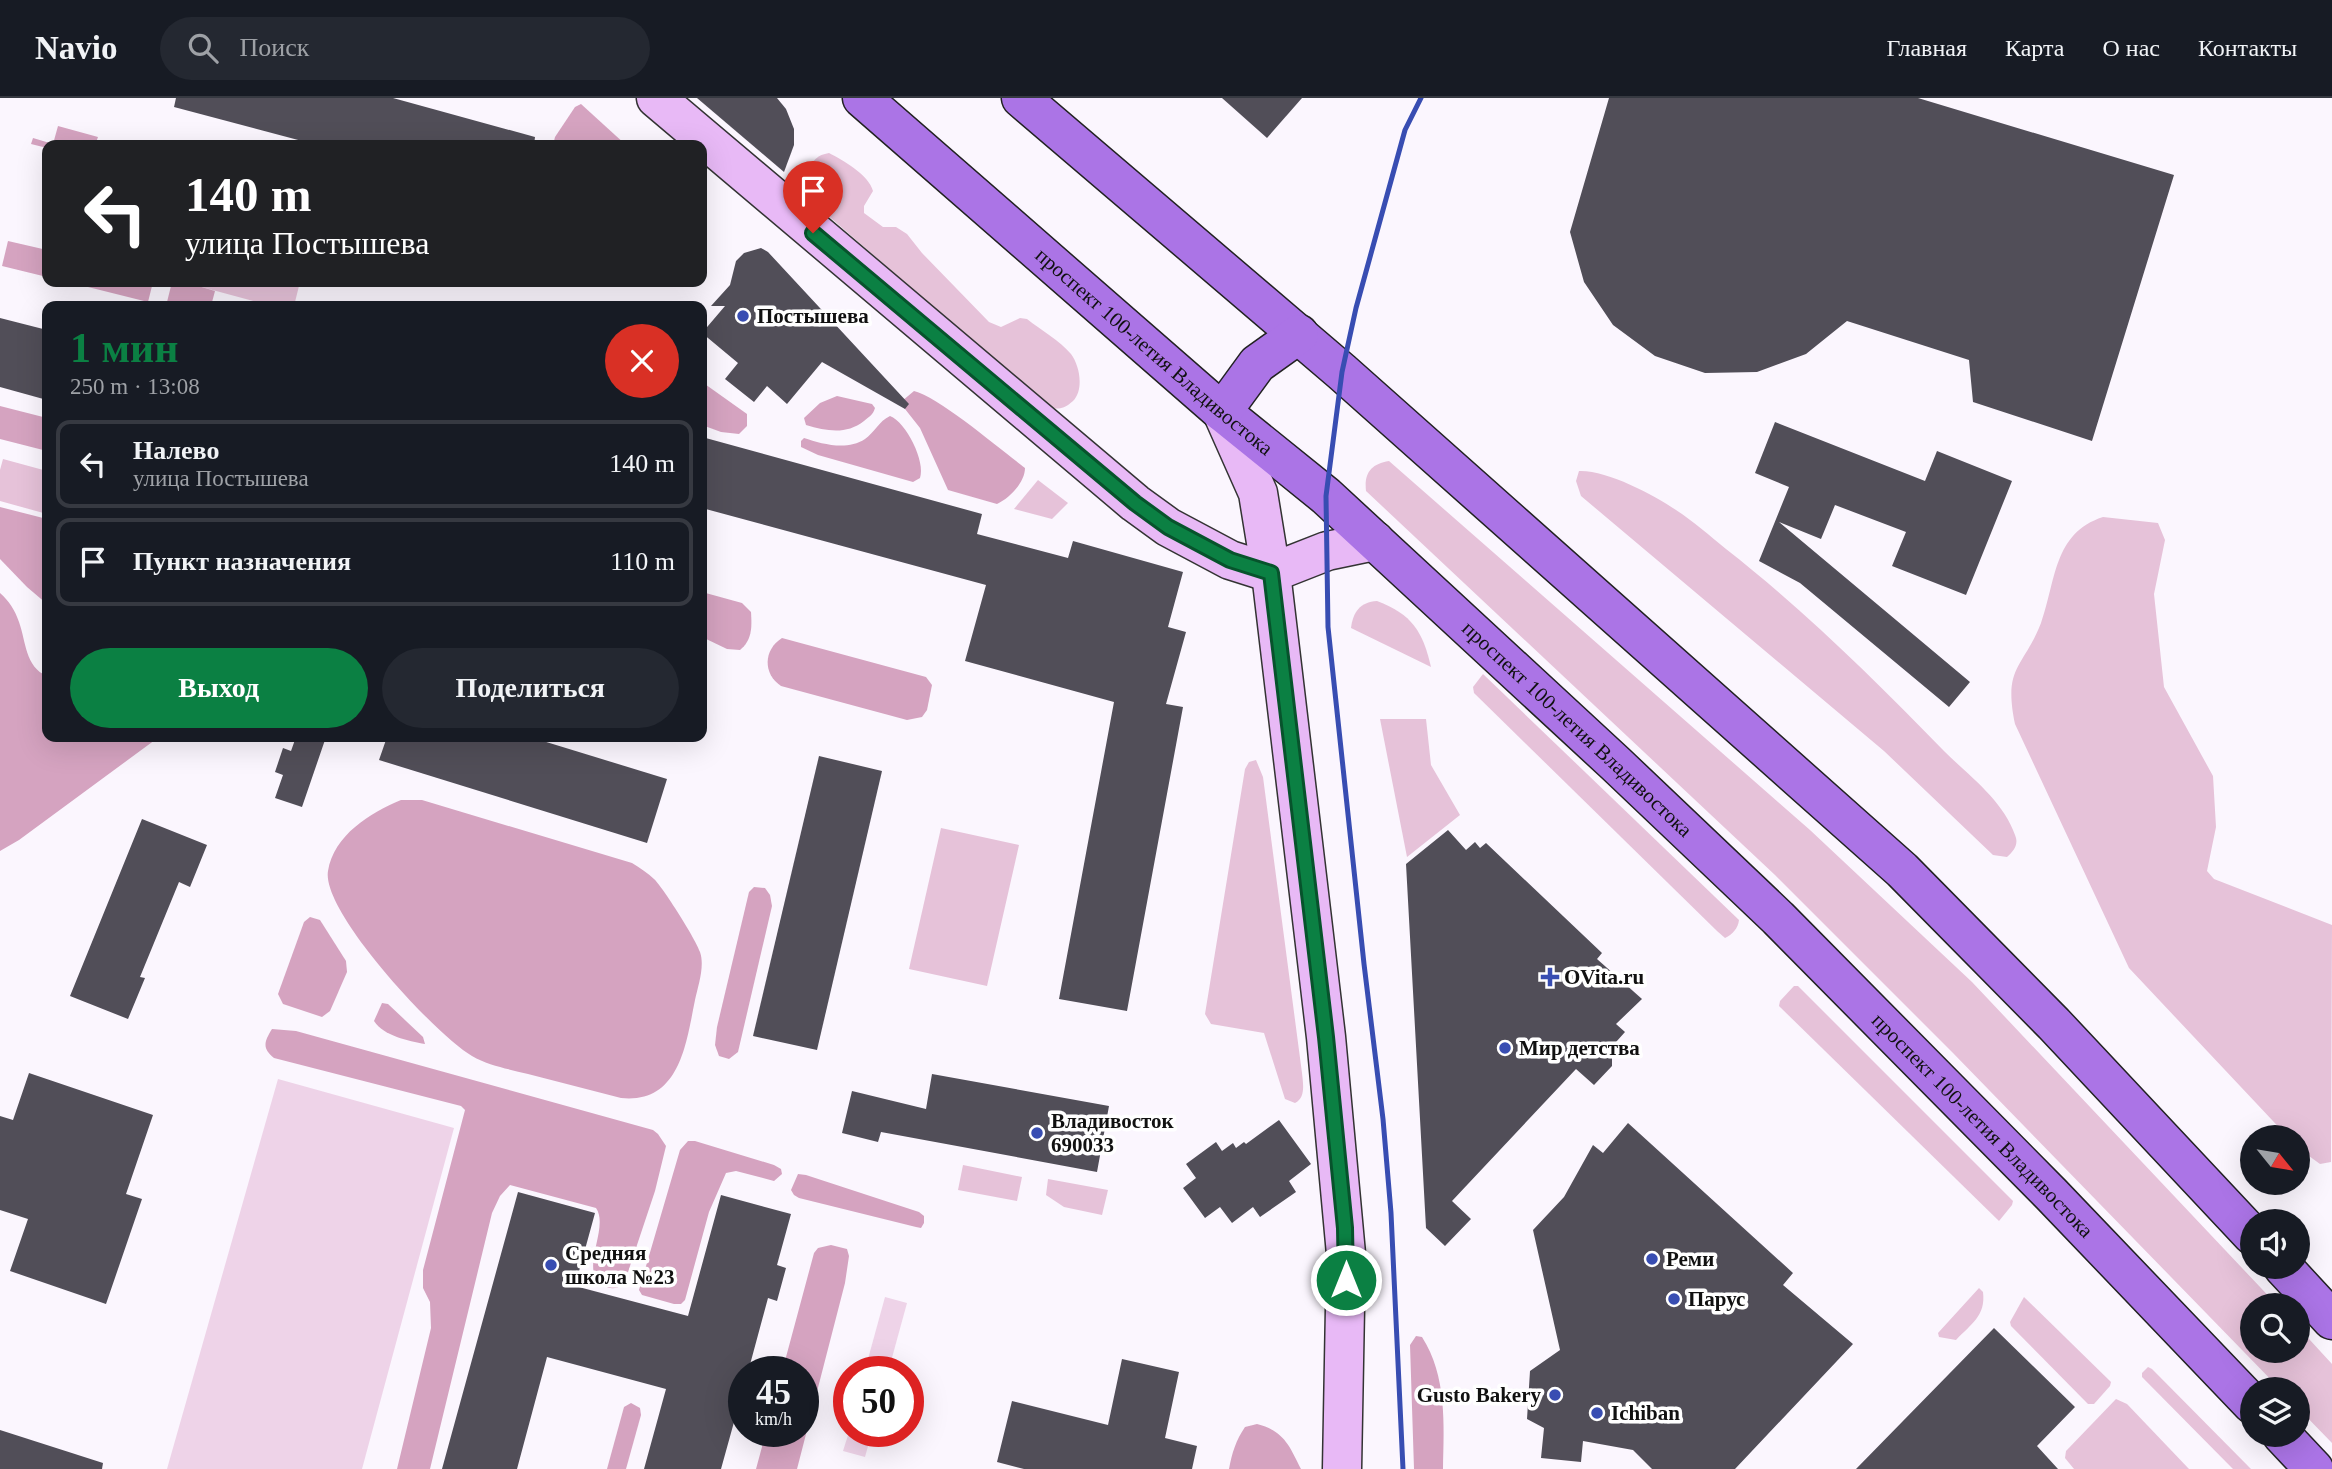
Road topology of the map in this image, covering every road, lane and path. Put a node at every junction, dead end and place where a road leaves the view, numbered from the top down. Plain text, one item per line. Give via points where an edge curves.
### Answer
1 (656, 98) edge
2 (862, 98) edge
3 (1021, 98) edge
4 (706, 140) edge
5 (707, 141) edge
6 (1299, 334) junction
7 (1222, 412) junction
8 (1375, 541) junction
9 (1271, 573) junction
10 (2240, 1222) edge
11 (2294, 1279) edge
12 (2332, 1320) edge
13 (2240, 1391) edge
14 (2293, 1447) edge
15 (1342, 1469) edge
16 (2314, 1469) edge

1 - 4 main road
2 - 7 highway, проспект 100-летия Владивостока
3 - 6 highway
5 - 9 main road via 1135,503 1168,527 1230,560
6 - 7 highway via 1257,364
6 - 10 highway via 1902,870
7 - 8 highway, проспект 100-летия Владивостока
7 - 9 main road via 1258,494
8 - 9 main road via 1327,551
8 - 13 highway, проспект 100-летия Владивостока via 1778,918
9 - 15 main road via 1345,1228
11 - 12 highway
14 - 16 highway

